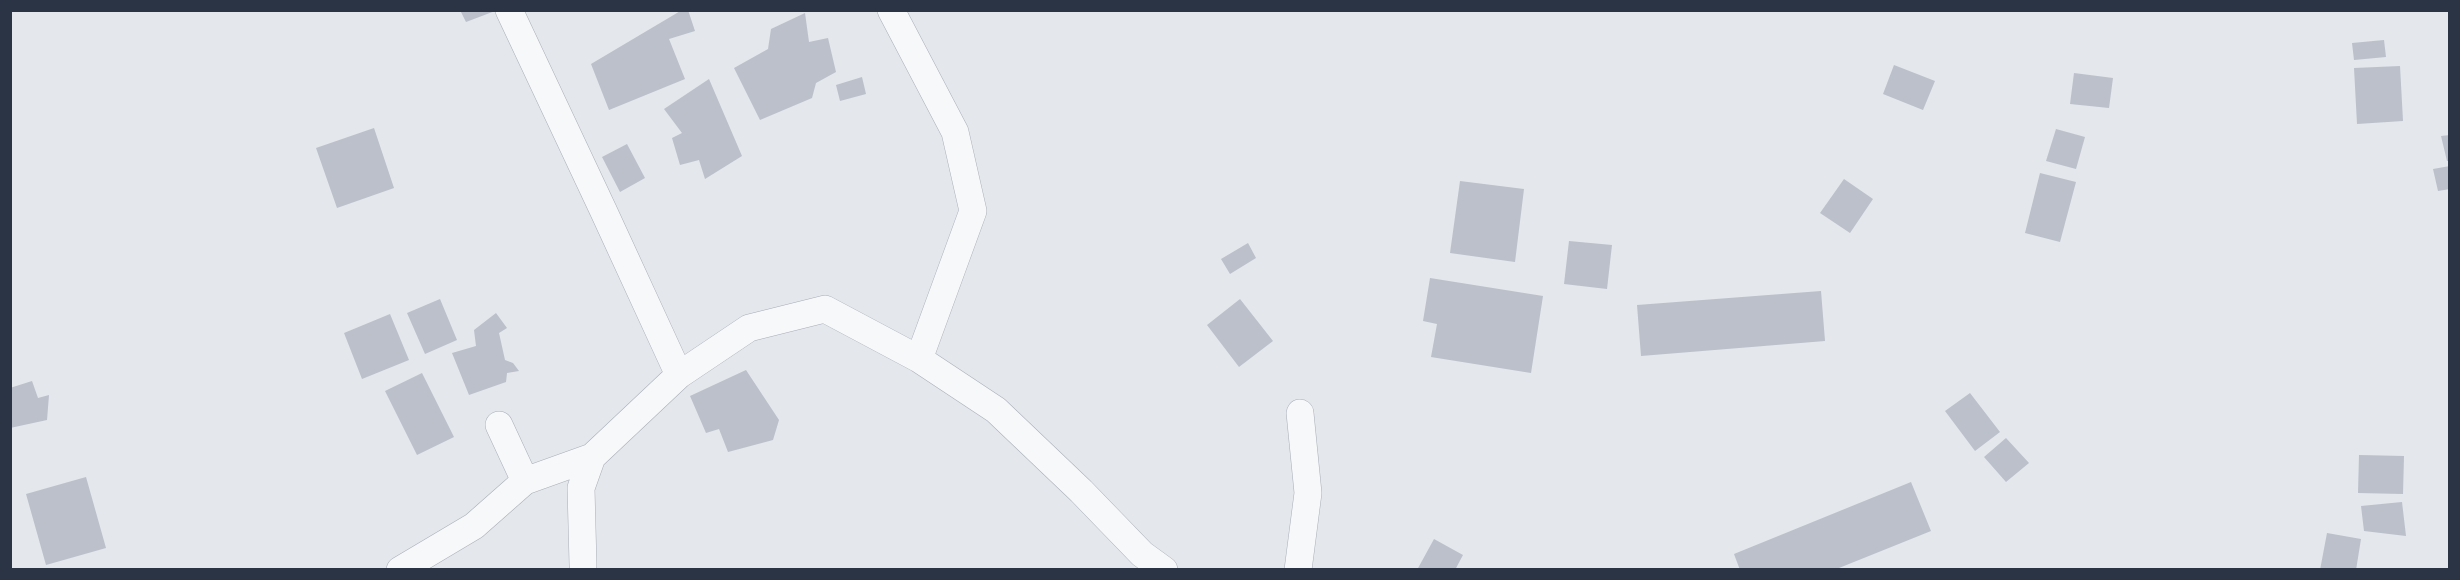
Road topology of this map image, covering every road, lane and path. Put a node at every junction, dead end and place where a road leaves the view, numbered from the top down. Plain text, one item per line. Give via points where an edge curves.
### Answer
1 (509, 10) edge
2 (891, 10) edge
3 (919, 358) junction
4 (679, 375) junction
5 (1300, 413) dead end
6 (499, 425) dead end
7 (591, 457) junction
8 (525, 481) junction
9 (583, 566) dead end
10 (400, 570) edge
11 (1164, 570) edge
12 (1298, 570) edge

1 - 4 street
2 - 3 street via 955,132 973,211
3 - 4 street via 825,309 749,328
3 - 11 street via 996,410
4 - 7 street
5 - 12 street via 1308,493
6 - 8 street
7 - 8 street
7 - 9 street via 581,488
8 - 10 street via 474,526

